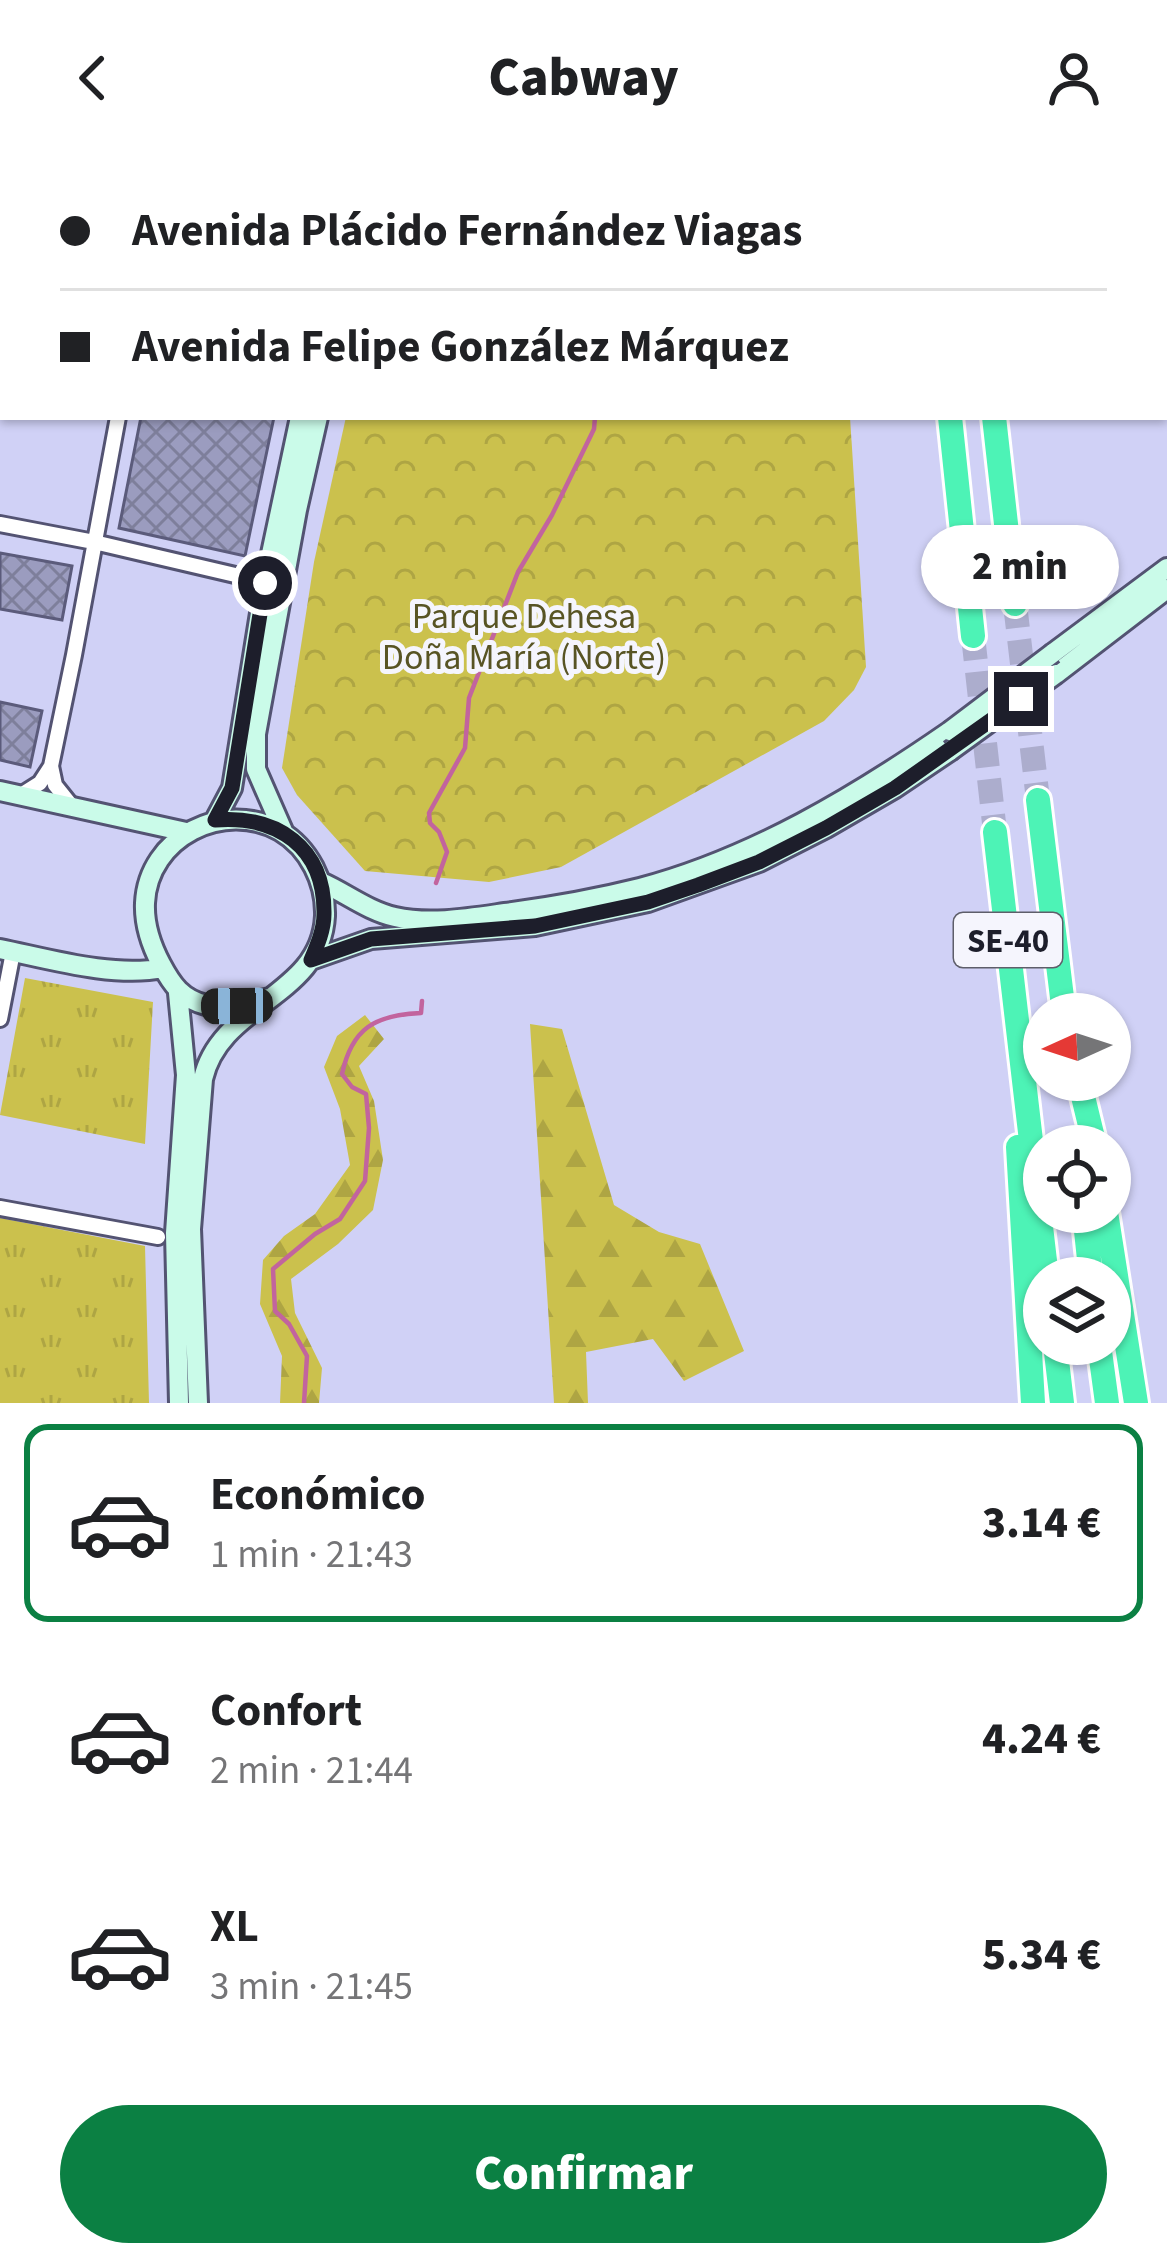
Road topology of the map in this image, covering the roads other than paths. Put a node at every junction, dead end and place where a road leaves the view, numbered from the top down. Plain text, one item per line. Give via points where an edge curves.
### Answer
1 (117, 420) edge
2 (300, 420) edge
3 (317, 420) edge
4 (950, 420) edge
5 (994, 420) edge
6 (0, 524) edge
7 (94, 542) junction
8 (1167, 568) edge
9 (265, 583) junction
10 (1167, 589) edge
11 (1015, 604) tunnel mouth
12 (973, 636) tunnel mouth
13 (950, 741) junction
14 (50, 766) junction
15 (0, 791) edge
16 (21, 795) junction
17 (1038, 800) tunnel mouth
18 (71, 805) junction
19 (215, 820) junction
20 (186, 832) junction
21 (995, 832) tunnel mouth
22 (284, 833) junction
23 (321, 882) junction
24 (7, 950) edge
25 (311, 960) junction
26 (164, 968) junction
27 (178, 993) junction
28 (1061, 993) edge
29 (269, 998) junction
30 (0, 1019) edge
31 (1022, 1049) junction
32 (0, 1208) edge
33 (1109, 1233) edge
34 (158, 1237) dead end
35 (1045, 1257) edge
36 (1057, 1365) edge
37 (1102, 1365) edge
38 (179, 1403) edge
39 (198, 1403) edge
40 (1033, 1403) edge
41 (1062, 1403) edge
42 (1107, 1403) edge
43 (1136, 1403) edge

1 - 7 street
2 - 9 main road
3 - 22 main road via 256,734 256,769
4 - 12 highway
5 - 11 highway
6 - 7 street
7 - 9 street
7 - 14 street
8 - 13 main road, bridge
9 - 19 main road via 232,788
10 - 13 main road, bridge
13 - 23 main road via 758,844 643,887 533,909 415,919 369,908
13 - 25 main road via 895,788 826,828 648,902 535,926 371,939
14 - 16 street
14 - 18 street
15 - 16 main road
16 - 18 main road
17 - 28 highway, SE-40 / SE-40
18 - 20 main road
19 - 20 main road
19 - 22 main road via 262,822
20 - 26 main road via 158,862 145,901 146,928
21 - 31 highway, SE-40 / SE-40
22 - 23 main road
23 - 25 main road via 325,916
24 - 26 main road via 117,970
24 - 30 street
25 - 29 main road
26 - 27 main road
27 - 29 main road via 208,1006
27 - 38 main road via 186,1075 175,1233
29 - 39 main road via 226,1032 203,1079 191,1229
31 - 35 highway, SE-40 / SE-40
31 - 40 highway via 1018,1164
32 - 34 street
33 - 43 highway
36 - 41 highway
37 - 42 highway

